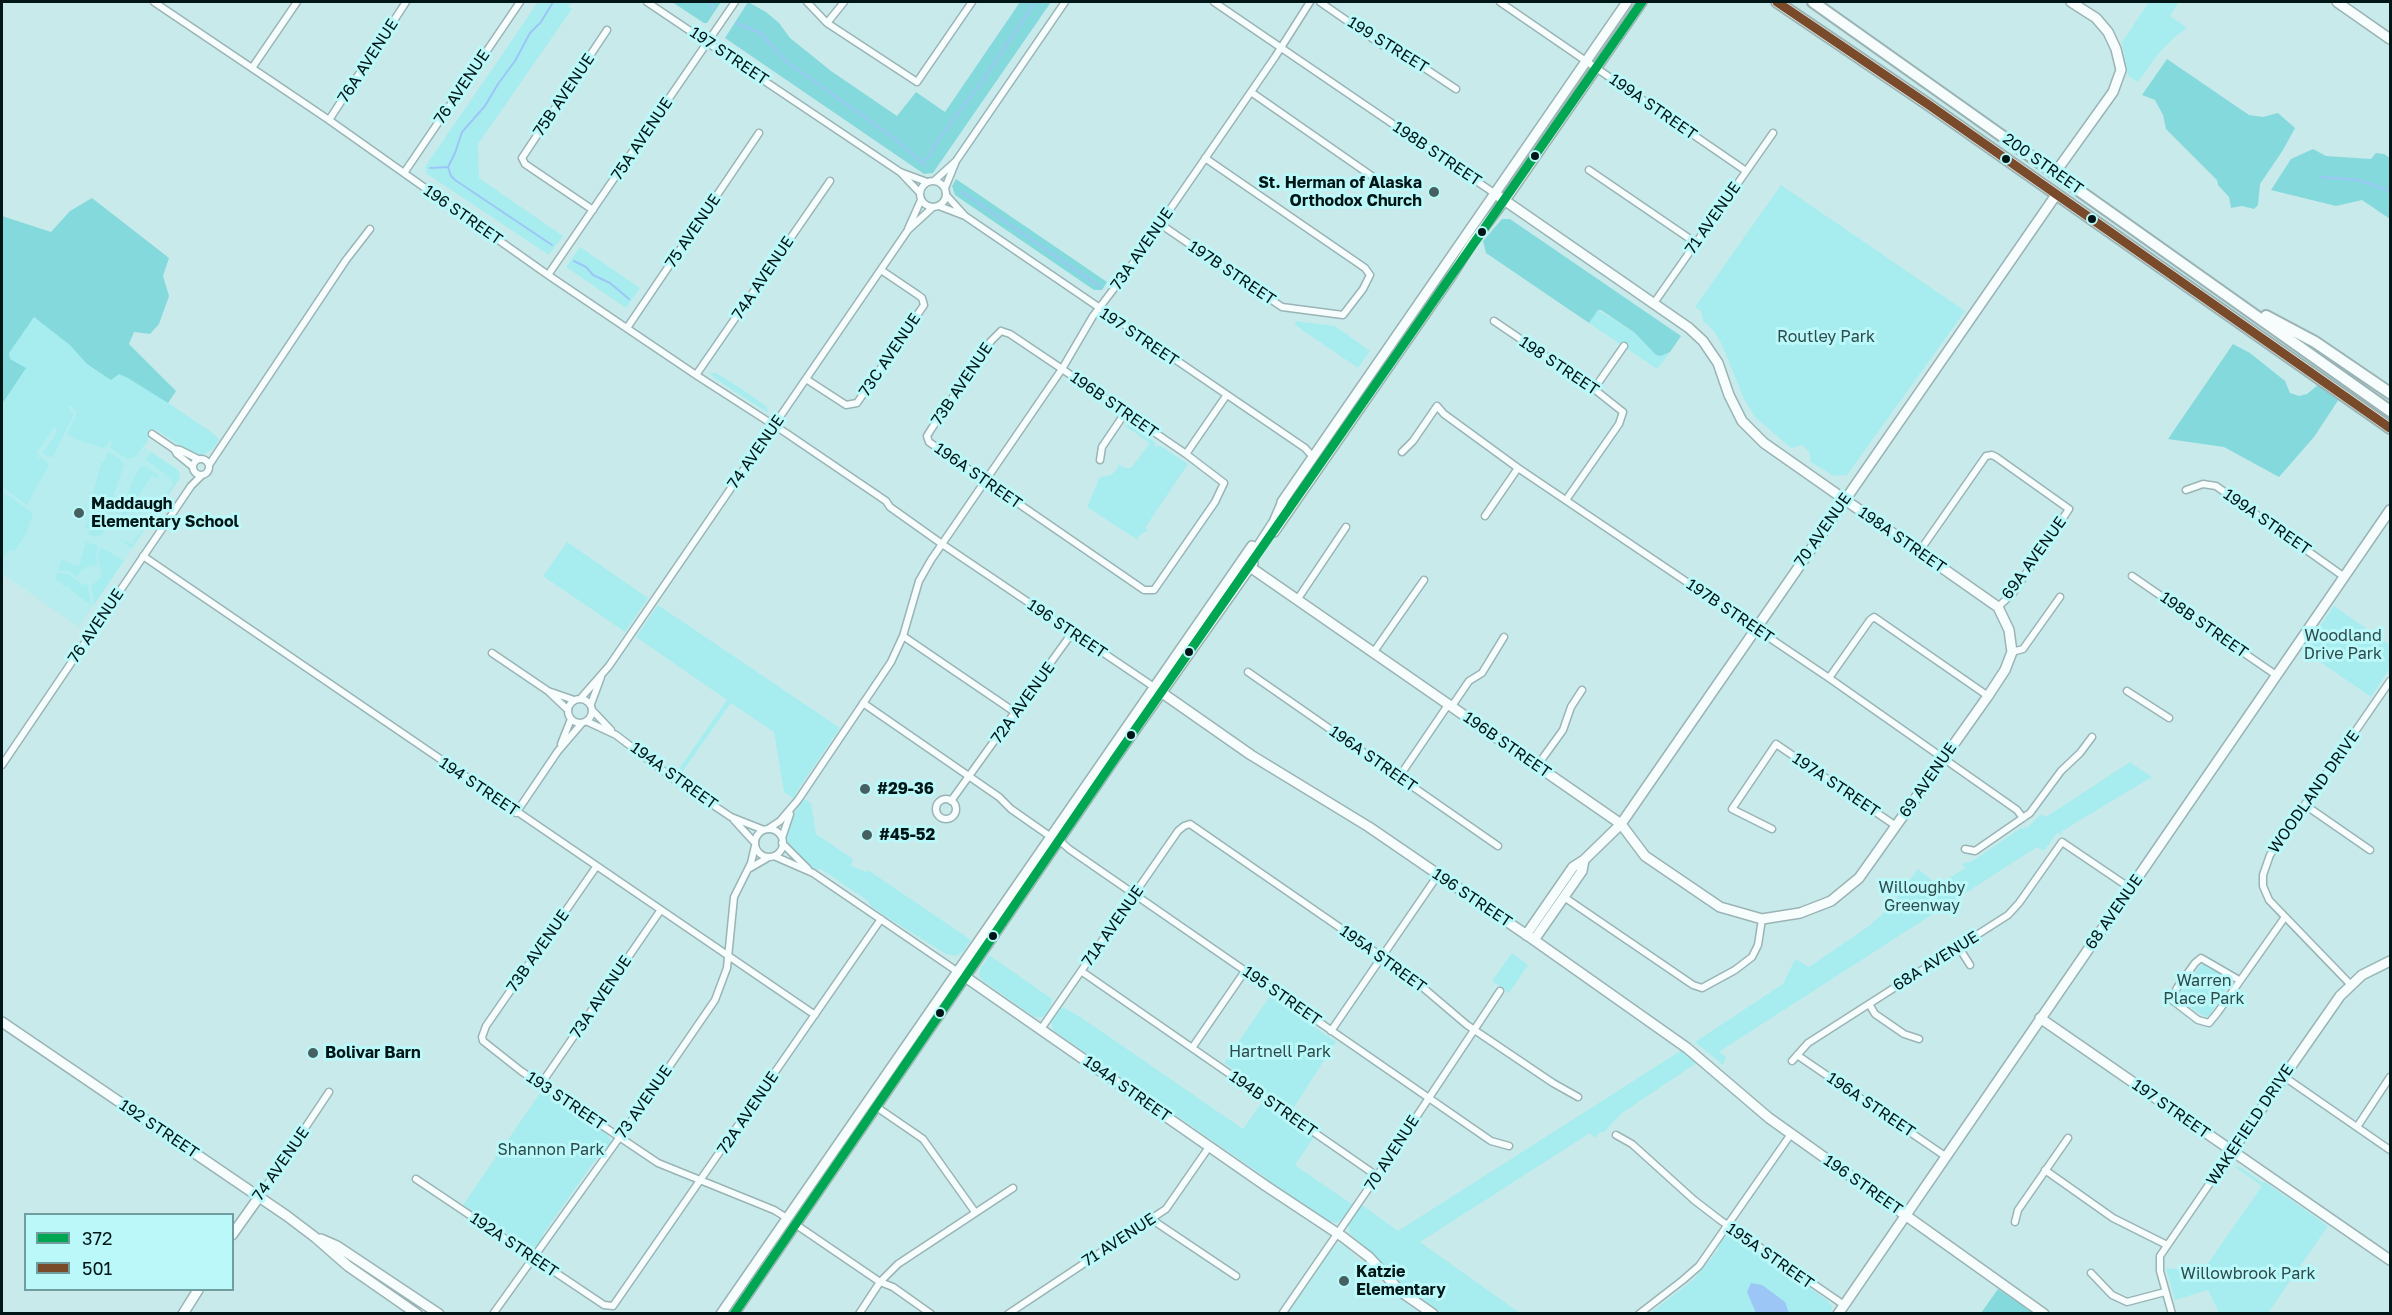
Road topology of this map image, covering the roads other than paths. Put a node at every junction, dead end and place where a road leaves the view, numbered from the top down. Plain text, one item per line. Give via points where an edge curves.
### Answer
1 (154, 2) edge
2 (297, 2) edge
3 (406, 2) edge
4 (520, 2) edge
5 (647, 2) edge
6 (735, 2) edge
7 (807, 2) edge
8 (844, 2) edge
9 (972, 2) edge
10 (1065, 2) edge
11 (1214, 2) edge
12 (1310, 2) edge
13 (1320, 2) edge
14 (1500, 2) edge
15 (1627, 2) edge
16 (1642, 2) edge
17 (1777, 2) edge
18 (1813, 2) edge
19 (2071, 2) edge
20 (2337, 2) edge
21 (827, 23) junction
22 (607, 30) dead end
23 (2391, 39) edge
24 (708, 41) junction
25 (1281, 48) junction
26 (1586, 60) junction
27 (252, 68) junction
28 (1596, 68) junction
29 (1456, 89) dead end
30 (1251, 92) junction
31 (329, 120) junction
32 (759, 133) dead end
33 (1773, 133) dead end
34 (1205, 158) junction
35 (956, 160) junction
36 (1589, 170) dead end
37 (1746, 171) junction
38 (900, 172) junction
39 (404, 173) junction
40 (2055, 173) junction
41 (1376, 179) dead end
42 (830, 181) dead end
43 (931, 182) junction
44 (945, 192) junction
45 (1494, 193) junction
46 (2055, 195) junction
47 (920, 196) junction
48 (2090, 197) junction
49 (1503, 200) junction
50 (935, 207) junction
51 (593, 210) junction
52 (966, 216) junction
53 (1160, 224) junction
54 (370, 229) dead end
55 (908, 230) junction
56 (1696, 243) junction
57 (881, 270) junction
58 (548, 275) junction
59 (2238, 301) junction
60 (1654, 303) junction
61 (1099, 309) junction
62 (1494, 321) dead end
63 (627, 328) junction
64 (1689, 328) joint
65 (1001, 331) joint
66 (1624, 346) dead end
67 (1062, 369) junction
68 (696, 375) junction
69 (806, 379) junction
70 (1594, 389) junction
71 (2391, 393) edge
72 (1226, 396) junction
73 (2391, 411) edge
74 (1125, 413) junction
75 (774, 426) junction
76 (2391, 428) edge
77 (152, 434) dead end
78 (928, 439) joint
79 (174, 449) junction
80 (1402, 452) dead end
81 (1186, 454) junction
82 (1313, 457) junction
83 (1100, 460) dead end
84 (204, 461) junction
85 (1518, 468) junction
86 (197, 472) junction
87 (985, 481) junction
88 (2186, 490) dead end
89 (1284, 499) junction
90 (1566, 500) junction
91 (1844, 500) junction
92 (2391, 510) edge
93 (1287, 513) junction
94 (1485, 516) dead end
95 (1346, 527) dead end
96 (942, 543) junction
97 (1919, 552) junction
98 (143, 556) junction
99 (1250, 567) junction
100 (2132, 576) dead end
101 (2343, 576) junction
102 (1424, 580) dead end
103 (1149, 592) joint
104 (2060, 597) dead end
105 (1297, 600) junction
106 (1998, 607) junction
107 (1756, 628) junction
108 (1072, 633) junction
109 (903, 636) junction
110 (1504, 637) dead end
111 (2012, 652) junction
112 (492, 653) dead end
113 (1373, 653) junction
114 (1248, 672) dead end
115 (602, 675) junction
116 (2276, 675) junction
117 (1829, 678) junction
118 (2391, 681) edge
119 (1154, 687) junction
120 (1582, 690) dead end
121 (548, 691) junction
122 (2127, 691) dead end
123 (1162, 693) junction
124 (1988, 696) junction
125 (578, 699) junction
126 (863, 703) junction
127 (1449, 705) junction
128 (592, 708) junction
129 (568, 710) junction
130 (1016, 713) junction
131 (2169, 718) dead end
132 (572, 719) junction
133 (584, 722) junction
134 (616, 735) junction
135 (2092, 737) dead end
136 (558, 750) junction
137 (1943, 759) junction
138 (2, 765) edge
139 (1537, 766) junction
140 (969, 776) junction
141 (1400, 777) junction
142 (798, 800) junction
143 (951, 801) dead end
144 (2305, 805) junction
145 (516, 813) junction
146 (731, 817) junction
147 (2023, 818) junction
148 (1622, 824) junction
149 (1186, 825) joint
150 (1896, 826) junction
151 (1772, 829) dead end
152 (766, 830) junction
153 (1055, 838) junction
154 (782, 841) junction
155 (755, 844) junction
156 (1498, 846) dead end
157 (1965, 849) dead end
158 (2370, 850) dead end
159 (771, 856) junction
160 (1584, 860) junction
161 (596, 867) junction
162 (748, 870) junction
163 (813, 873) junction
164 (1438, 875) junction
165 (2130, 888) junction
166 (1134, 895) junction
167 (1564, 897) junction
168 (660, 911) junction
169 (2285, 917) junction
170 (1762, 919) junction
171 (881, 920) junction
172 (1530, 937) junction
173 (1958, 946) junction
174 (727, 956) junction
175 (1382, 957) junction
176 (2391, 961) edge
177 (1970, 965) dead end
178 (1245, 970) junction
179 (1081, 971) junction
180 (961, 974) junction
181 (2239, 981) junction
182 (2352, 986) junction
183 (1500, 990) dead end
184 (1869, 1004) junction
185 (815, 1015) junction
186 (2040, 1018) junction
187 (2, 1022) edge
188 (1041, 1029) junction
189 (1473, 1029) junction
190 (1331, 1031) junction
191 (482, 1037) joint
192 (1918, 1039) dead end
193 (1192, 1048) junction
194 (1797, 1054) junction
195 (1792, 1061) dead end
196 (2283, 1076) junction
197 (2391, 1077) edge
198 (541, 1084) junction
199 (329, 1092) dead end
200 (1429, 1097) junction
201 (1578, 1097) dead end
202 (875, 1106) junction
203 (2357, 1127) junction
204 (1616, 1134) dead end
205 (1791, 1134) junction
206 (620, 1138) junction
207 (2068, 1138) dead end
208 (1509, 1146) dead end
209 (1209, 1147) junction
210 (2391, 1150) edge
211 (2232, 1151) junction
212 (1945, 1156) junction
213 (2045, 1170) junction
214 (1377, 1176) junction
215 (416, 1179) dead end
216 (701, 1182) junction
217 (1014, 1188) dead end
218 (259, 1197) junction
219 (975, 1212) junction
220 (1906, 1214) junction
221 (1151, 1219) junction
222 (791, 1221) junction
223 (2015, 1222) dead end
224 (1728, 1226) junction
225 (234, 1232) edge
226 (1338, 1233) junction
227 (316, 1238) junction
228 (2167, 1245) junction
229 (534, 1257) junction
230 (2391, 1260) edge
231 (2091, 1273) dead end
232 (1236, 1276) dead end
233 (880, 1282) junction
234 (197, 1291) edge
235 (2165, 1292) junction
236 (1844, 1305) junction
237 (613, 1306) joint
238 (736, 1309) edge
239 (183, 1314) edge
240 (417, 1314) edge
241 (439, 1314) edge
242 (493, 1314) edge
243 (721, 1314) edge
244 (859, 1314) edge
245 (931, 1314) edge
246 (1008, 1314) edge
247 (1281, 1314) edge
248 (1433, 1314) edge
249 (1639, 1314) edge
250 (1838, 1314) edge
251 (2044, 1314) edge
252 (2172, 1314) edge

1 - 27 street, 196 STREET
2 - 27 street
3 - 31 street, 76A AVENUE
4 - 39 street, 76 AVENUE
5 - 24 street, 197 STREET
6 - 24 street, 75A AVENUE
7 - 21 street
8 - 21 street
9 - 21 street via 917,82
10 - 35 street
11 - 25 street, 198B STREET
12 - 25 street, 73A AVENUE
13 - 29 street, 199 STREET
14 - 26 street, 199A STREET
15 - 26 street
16 - 28 street
17 - 46 main road, 200 STREET
18 - 40 main road, 200 STREET
19 - 40 street via 2108,32 2121,70 2113,92
20 - 23 street
22 - 51 street, 75B AVENUE via 522,160
24 - 38 street, 197 STREET
24 - 51 street, 75A AVENUE
25 - 30 street, 73A AVENUE
25 - 45 street, 198B STREET
26 - 28 street, 199A STREET
26 - 45 street
27 - 31 street, 196 STREET
28 - 37 street, 199A STREET
28 - 49 street
30 - 34 street, 73A AVENUE
30 - 41 street
31 - 39 street, 196 STREET
32 - 63 street, 75 AVENUE
33 - 37 street, 71 AVENUE
34 - 53 street, 73A AVENUE
34 - 53 street, 197B STREET via 1369,273 1367,284 1343,315 1282,307
35 - 43 street
35 - 44 street
36 - 56 street
37 - 56 street, 71 AVENUE
38 - 43 street, 197 STREET
38 - 47 street, 197 STREET
39 - 58 street, 196 STREET
40 - 48 main road, 200 STREET
42 - 68 street, 74A AVENUE
43 - 44 street
43 - 47 street
44 - 50 street via 944,202
44 - 52 street, 197 STREET
45 - 49 street, 198B STREET
45 - 82 street
46 - 48 main road via 2073,192
46 - 76 main road, 200 STREET
46 - 91 street, 70 AVENUE
47 - 50 street via 926,206
47 - 55 street, 74 AVENUE
48 - 59 main road, 200 STREET
49 - 60 street, 198B STREET
49 - 93 street
50 - 52 street, 197 STREET
50 - 55 street, 74 AVENUE
51 - 58 street, 75A AVENUE
52 - 61 street, 197 STREET
53 - 61 street, 73A AVENUE
54 - 84 street via 216,452
55 - 57 street, 74 AVENUE
56 - 60 street, 71 AVENUE
57 - 69 street, 74 AVENUE
57 - 69 street, 73C AVENUE via 922,298 924,305 854,405 846,405
58 - 63 street, 196 STREET
59 - 71 main road via 2315,342
59 - 73 main road, 200 STREET
60 - 64 street, 198B STREET
61 - 67 street, 73A AVENUE
61 - 72 street, 197 STREET
62 - 70 street, 198 STREET
63 - 68 street, 196 STREET
64 - 91 street, 198A STREET via 1718,363 1735,409 1753,433
65 - 67 street, 196B STREET
65 - 78 street, 73B AVENUE via 966,377
66 - 70 street
67 - 74 street, 196B STREET
67 - 87 street, 73A AVENUE
68 - 75 street, 196 STREET
69 - 75 street, 74 AVENUE
70 - 90 street, 198 STREET via 1623,412 1619,424
72 - 81 street
72 - 82 street, 197 STREET
74 - 81 street, 196B STREET
74 - 83 street via 1102,447
75 - 96 street, 196 STREET
75 - 115 street, 74 AVENUE
77 - 79 street
78 - 87 street, 196A STREET
79 - 84 street
79 - 86 street
80 - 85 street, 197B STREET via 1437,406
81 - 103 street, 196B STREET via 1224,483 1203,519
82 - 89 street
82 - 93 street via 1315,465
84 - 86 street
84 - 86 street via 208,471
85 - 90 street, 197B STREET
85 - 94 street
86 - 98 street, 76 AVENUE
87 - 96 street, 73A AVENUE
87 - 103 street, 196A STREET
88 - 101 street, 199A STREET via 2203,484 2216,486
89 - 99 street via 1252,556
89 - 119 street
90 - 107 street, 197B STREET
91 - 97 street, 198A STREET
91 - 107 street, 70 AVENUE
92 - 101 street, 68 AVENUE
93 - 99 street
95 - 105 street
96 - 108 street, 196 STREET
96 - 109 street, 73A AVENUE via 917,586
97 - 106 street, 198A STREET
97 - 106 street, 69A AVENUE via 1986,456 1992,455 2069,509 2013,593
98 - 138 street, 76 AVENUE
98 - 145 street, 194 STREET
99 - 105 street, 196B STREET
99 - 123 street
100 - 116 street, 198B STREET
101 - 116 street, 68 AVENUE
102 - 113 street
104 - 111 street, 69 AVENUE via 2024,649
105 - 113 street, 196B STREET
106 - 111 street via 2009,630
107 - 117 street, 197B STREET
107 - 148 street, 70 AVENUE
108 - 119 street, 196 STREET
108 - 130 street, 72A AVENUE
109 - 126 street via 891,662
109 - 130 street
110 - 127 street via 1482,673 1469,681
111 - 124 street, 69 AVENUE
112 - 121 street
113 - 127 street, 196B STREET
114 - 141 street, 196A STREET
115 - 125 street, 74 AVENUE
115 - 128 street, 74 AVENUE
116 - 165 street, 68 AVENUE
117 - 124 street via 1874,617
117 - 137 street, 197B STREET
118 - 144 street, WOODLAND DRIVE
119 - 123 street, 196 STREET
119 - 153 street
120 - 139 street via 1563,730
121 - 125 street
121 - 129 street
122 - 131 street
123 - 153 street
123 - 164 street, 196 STREET
124 - 137 street, 69 AVENUE
125 - 128 street, 194A STREET
125 - 129 street, 74 AVENUE
126 - 140 street, 195 STREET
126 - 142 street
127 - 139 street, 196B STREET
127 - 141 street
128 - 133 street, 74 AVENUE
128 - 134 street, 194A STREET
129 - 132 street
130 - 140 street, 72A AVENUE
132 - 133 street, 194A STREET
132 - 136 street
133 - 134 street, 194A STREET
133 - 136 street
134 - 146 street, 194A STREET
135 - 147 street
136 - 145 street
137 - 147 street, 197B STREET
137 - 150 street, 69 AVENUE
139 - 148 street, 196B STREET
140 - 143 street, 72A AVENUE
140 - 153 street, 195 STREET
141 - 156 street, 196A STREET
142 - 152 street via 780,821
142 - 154 street via 786,821
144 - 158 street
144 - 169 street, WOODLAND DRIVE via 2270,855 2262,875 2266,896
145 - 161 street, 194 STREET
146 - 152 street, 194A STREET
146 - 155 street, 194A STREET
147 - 157 street via 1975,851
148 - 160 street, 70 AVENUE
148 - 170 street, 196B STREET via 1645,856 1720,907
149 - 166 street, 71A AVENUE
149 - 175 street, 195A STREET via 1195,826
150 - 151 street, 197A STREET via 1776,744 1732,809
150 - 170 street, 69 AVENUE via 1860,878 1831,901 1800,913
152 - 154 street via 777,832
152 - 155 street via 757,835
153 - 166 street, 195 STREET
153 - 180 street
154 - 159 street via 780,850
154 - 163 street, 194A STREET
155 - 159 street via 759,852
155 - 162 street, 73 AVENUE
159 - 162 street
159 - 163 street, 194A STREET
160 - 167 street, 70 AVENUE via 1582,871
160 - 172 street, 70 AVENUE via 1573,867
161 - 168 street, 194 STREET
161 - 191 street, 73B AVENUE
162 - 174 street, 73 AVENUE via 733,902
163 - 171 street, 194A STREET
164 - 172 street, 196 STREET
164 - 175 street
165 - 173 street, 68A AVENUE via 2062,842 2014,909
165 - 186 street, 68 AVENUE
166 - 178 street, 195 STREET
166 - 179 street, 71A AVENUE
167 - 170 street via 1700,987 1713,984 1752,957
167 - 172 street, 70 AVENUE
168 - 174 street, 194 STREET
168 - 198 street, 73A AVENUE
169 - 181 street
169 - 182 street, WOODLAND DRIVE
171 - 180 street, 194A STREET
171 - 185 street, 72A AVENUE
172 - 205 street, 196 STREET via 1687,1048
173 - 177 street
173 - 184 street, 68A AVENUE
174 - 185 street, 194 STREET
174 - 206 street, 73 AVENUE via 727,969 715,1000
175 - 189 street, 195A STREET
175 - 190 street
176 - 182 street, WAKEFIELD DRIVE via 2362,975
178 - 190 street, 195 STREET
178 - 193 street
179 - 188 street, 71A AVENUE
179 - 193 street, 194B STREET
180 - 188 street, 194A STREET
180 - 202 street
180 - 222 street via 837,1146 831,1163
181 - 181 street via 2202,958 2172,1000 2208,1023
182 - 196 street, WAKEFIELD DRIVE via 2340,996
183 - 189 street, 70 AVENUE
184 - 192 street via 1875,1014
184 - 194 street, 68A AVENUE
185 - 216 street, 72A AVENUE
186 - 211 street, 197 STREET
186 - 212 street, 68 AVENUE
187 - 218 street, 192 STREET
188 - 209 street, 194A STREET
189 - 200 street, 70 AVENUE
189 - 201 street, 195A STREET
190 - 200 street, 195 STREET
191 - 198 street, 193 STREET
193 - 214 street, 194B STREET
194 - 195 street, 68A AVENUE
194 - 212 street, 196A STREET
196 - 203 street
196 - 211 street, WAKEFIELD DRIVE
197 - 203 street
198 - 206 street, 193 STREET
199 - 218 street, 74 AVENUE
200 - 208 street, 195 STREET via 1491,1141
200 - 214 street, 70 AVENUE
202 - 219 street via 926,1142
202 - 222 street
203 - 210 street
204 - 224 street, 195A STREET
205 - 220 street, 196 STREET
205 - 224 street
206 - 216 street, 193 STREET via 658,1163
206 - 229 street, 73 AVENUE
207 - 213 street
209 - 221 street, 71 AVENUE via 1170,1205
209 - 226 street, 194A STREET
211 - 228 street, WAKEFIELD DRIVE
211 - 230 street, 197 STREET
212 - 220 street, 68 AVENUE
213 - 223 street via 2018,1209
213 - 228 street via 2113,1218
214 - 226 street, 70 AVENUE
215 - 229 street, 192A STREET
216 - 222 street, 193 STREET via 774,1210
216 - 237 street, 72A AVENUE
217 - 219 street
218 - 225 street, 74 AVENUE
218 - 227 street, 192 STREET
219 - 233 street via 902,1260
220 - 236 street, 68 AVENUE
220 - 251 street, 196 STREET
221 - 232 street
221 - 246 street, 71 AVENUE
222 - 233 street, 193 STREET
222 - 238 street
222 - 243 street
224 - 236 street, 195A STREET
224 - 249 street via 1694,1270
226 - 247 street, 70 AVENUE
226 - 248 street, 194A STREET via 1369,1257 1400,1291
227 - 240 street, 192 STREET via 348,1266
227 - 241 street, 192 STREET via 337,1246
228 - 235 street, WAKEFIELD DRIVE via 2159,1261
229 - 237 street, 192A STREET via 604,1305
229 - 242 street, 73 AVENUE
231 - 235 street via 2112,1295 2127,1302
233 - 244 street
233 - 245 street, 193 STREET
234 - 239 street
235 - 252 street, WAKEFIELD DRIVE
236 - 250 street, 68 AVENUE

